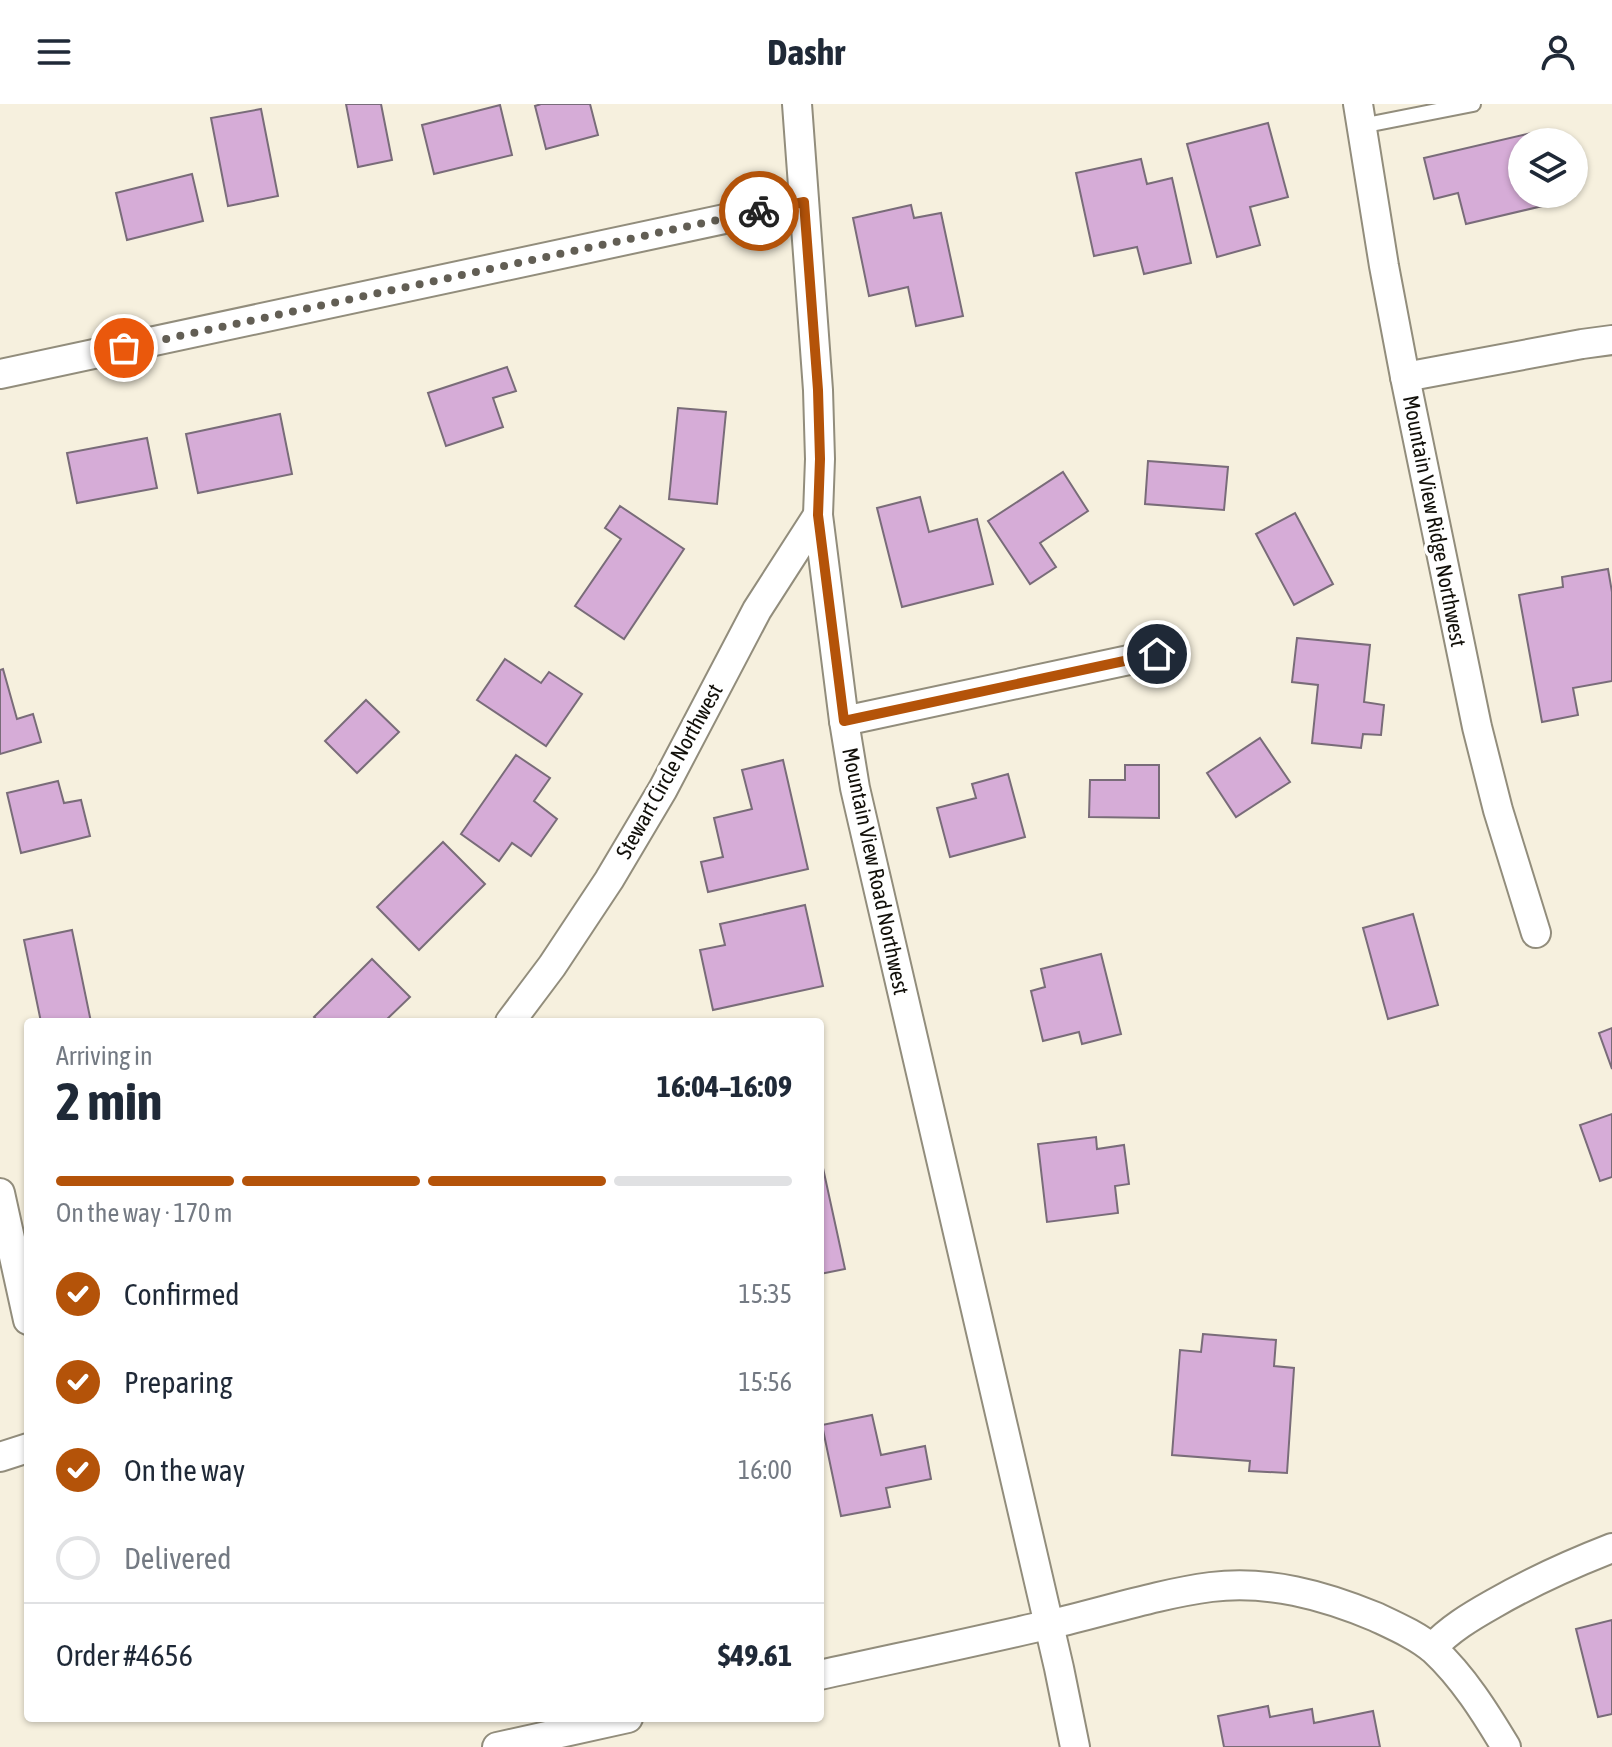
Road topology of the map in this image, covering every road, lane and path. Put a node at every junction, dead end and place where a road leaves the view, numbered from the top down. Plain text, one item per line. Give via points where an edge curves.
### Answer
1 (1473, 104) edge
2 (799, 105) edge
3 (1360, 115) edge
4 (804, 202) junction
5 (1612, 340) edge
6 (0, 374) edge
7 (1405, 377) junction
8 (818, 515) junction
9 (1157, 654) dead end
10 (844, 721) junction
11 (1536, 933) dead end
12 (513, 1018) edge
13 (0, 1193) edge
14 (24, 1302) edge
15 (24, 1449) edge
16 (0, 1457) edge
17 (1612, 1548) edge
18 (1049, 1624) junction
19 (1432, 1648) junction
20 (824, 1674) edge
21 (610, 1722) edge
22 (497, 1747) edge
23 (1075, 1747) edge
24 (1506, 1747) edge

1 - 3 lane
2 - 4 street, Mountain View Road Northwest
3 - 7 street, Mountain View Ridge Northwest
4 - 6 street
4 - 8 street, Mountain View Road Northwest via 818,390
5 - 7 street
7 - 11 street, Mountain View Ridge Northwest via 1477,727
8 - 10 street, Mountain View Road Northwest
8 - 12 street, Stewart Circle Northwest via 757,610 609,880
9 - 10 street
10 - 18 street, Mountain View Road Northwest via 855,788
13 - 14 street
15 - 16 street
17 - 19 street via 1519,1588 1464,1621
18 - 19 street via 1209,1587 1263,1586 1338,1602
18 - 20 street
18 - 23 street, Mountain View Road Northwest
19 - 24 street via 1473,1695
21 - 22 street

